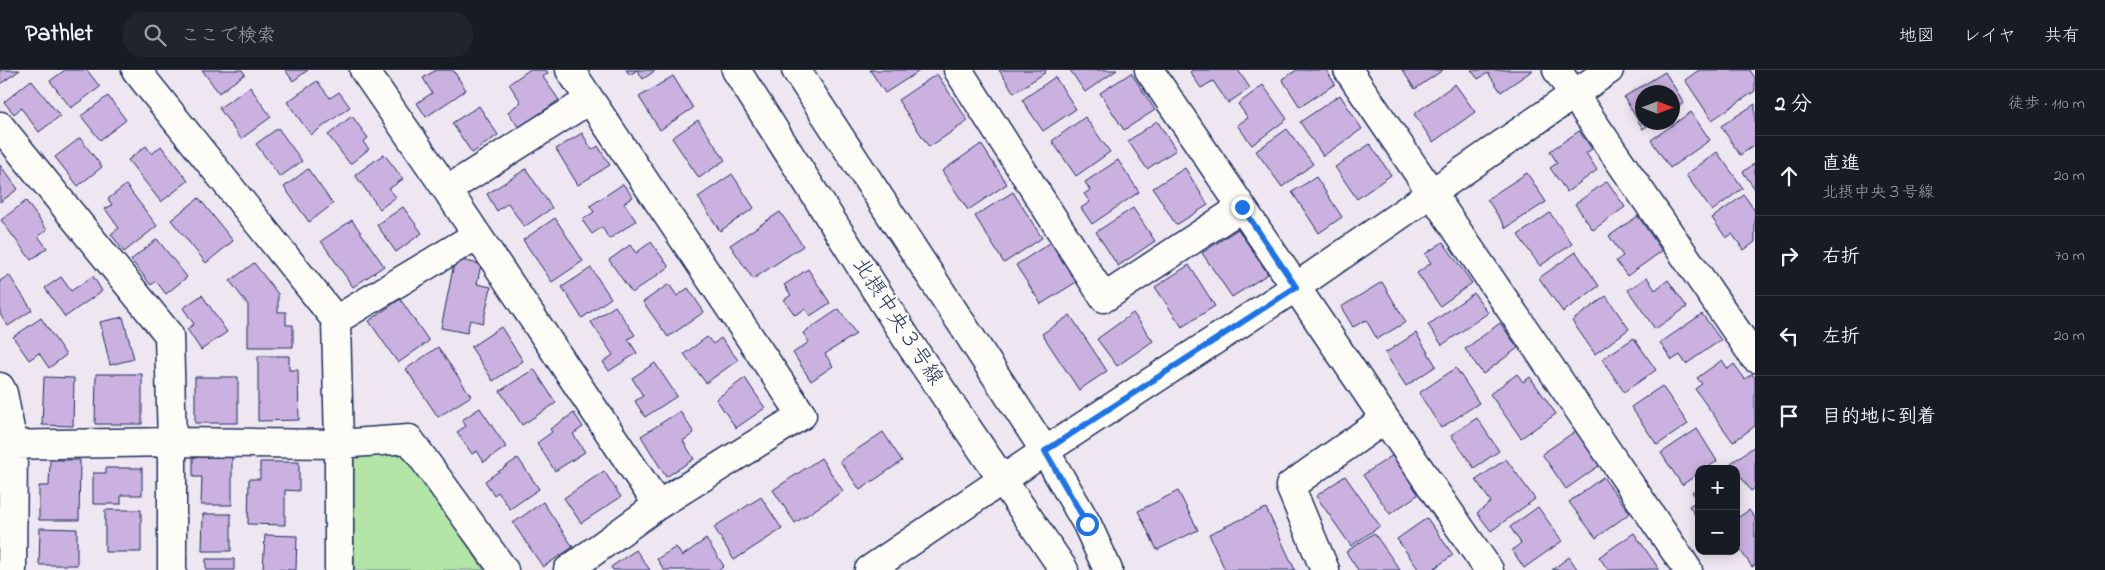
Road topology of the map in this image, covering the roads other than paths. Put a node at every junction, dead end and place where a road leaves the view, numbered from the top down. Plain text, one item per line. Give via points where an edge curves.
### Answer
1 (136, 70) edge
2 (364, 70) edge
3 (570, 70) edge
4 (736, 70) edge
5 (796, 70) edge
6 (958, 70) edge
7 (1148, 70) edge
8 (1348, 70) edge
9 (1557, 70) edge
10 (1609, 70) edge
11 (1573, 94) junction
12 (589, 100) junction
13 (0, 126) edge
14 (446, 190) junction
15 (1432, 193) junction
16 (1242, 207) junction
17 (477, 235) junction
18 (1296, 287) junction
19 (336, 320) junction
20 (1755, 358) edge
21 (0, 387) edge
22 (1385, 419) junction
23 (172, 442) junction
24 (339, 444) junction
25 (6, 445) edge
26 (1045, 451) junction
27 (1001, 481) junction
28 (658, 505) junction
29 (12, 570) edge
30 (172, 570) edge
31 (339, 570) edge
32 (504, 570) edge
33 (568, 570) edge
34 (869, 570) edge
35 (1064, 570) edge
36 (1108, 570) edge
37 (1325, 570) edge
38 (1490, 570) edge
39 (1688, 570) edge

1 - 19 street
2 - 14 street
3 - 12 street
4 - 27 street, 北摂中央３号線
5 - 26 street
6 - 16 street via 1104,298
7 - 16 street
8 - 15 street
9 - 11 street
10 - 11 street
11 - 15 street
11 - 20 street
12 - 14 street
12 - 28 street via 802,416
13 - 23 street via 169,335
14 - 17 street
15 - 18 street
15 - 39 street
16 - 18 street
17 - 19 street
17 - 28 street
18 - 22 street
18 - 26 street
19 - 24 street
21 - 25 street
22 - 37 street via 1290,486
22 - 38 street
23 - 24 street
23 - 25 street
23 - 30 street
24 - 31 street
24 - 32 street via 409,439
25 - 29 street
26 - 27 street
26 - 36 street via 1087,524
27 - 34 street
27 - 35 street, 北摂中央３号線
28 - 33 street

